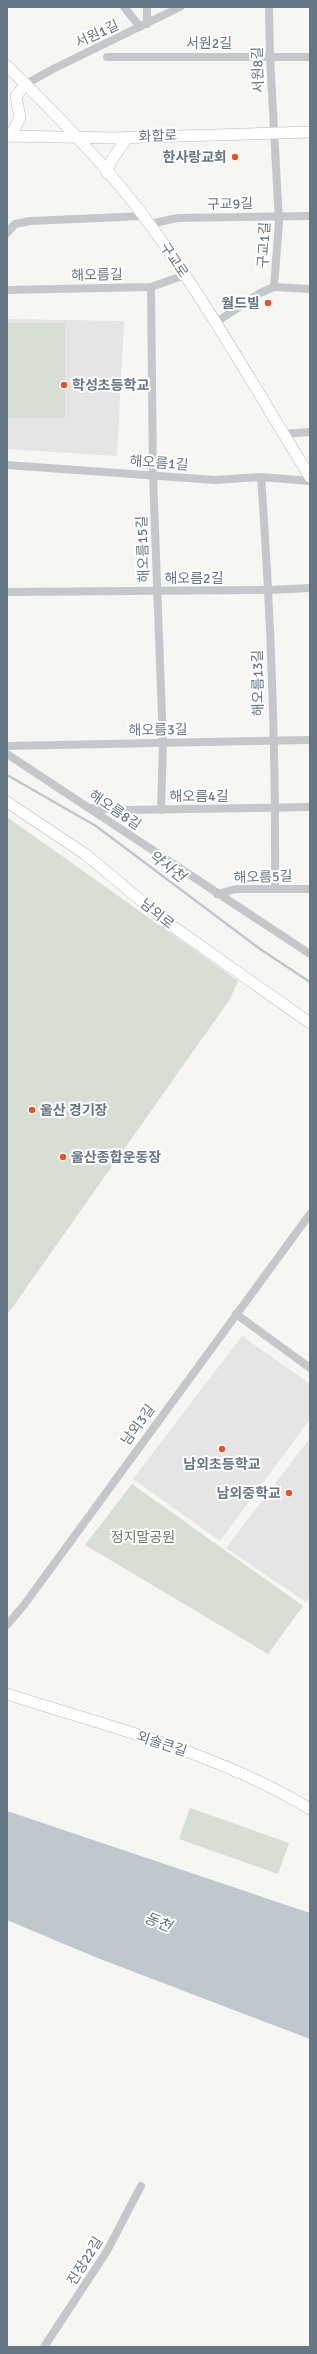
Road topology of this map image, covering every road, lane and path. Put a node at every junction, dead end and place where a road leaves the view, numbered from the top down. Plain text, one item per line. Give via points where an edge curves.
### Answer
1 (124, 7) edge
2 (147, 7) edge
3 (180, 7) edge
4 (269, 7) edge
5 (144, 26) junction
6 (270, 56) junction
7 (107, 57) dead end
8 (310, 57) edge
9 (7, 66) edge
10 (26, 84) junction
11 (274, 132) junction
12 (310, 132) edge
13 (8, 136) edge
14 (76, 136) junction
15 (127, 138) junction
16 (107, 173) junction
17 (310, 216) edge
18 (278, 217) junction
19 (147, 220) junction
20 (7, 232) edge
21 (185, 275) junction
22 (151, 287) junction
23 (274, 287) junction
24 (310, 289) edge
25 (7, 290) edge
26 (216, 323) junction
27 (310, 432) edge
28 (283, 434) junction
29 (7, 465) edge
30 (154, 476) junction
31 (261, 477) junction
32 (310, 477) edge
33 (310, 482) edge
34 (310, 588) edge
35 (269, 590) junction
36 (157, 591) junction
37 (7, 592) edge
38 (310, 740) edge
39 (272, 741) junction
40 (163, 743) junction
41 (7, 746) edge
42 (7, 754) edge
43 (7, 802) edge
44 (310, 807) edge
45 (89, 808) junction
46 (276, 808) junction
47 (161, 810) junction
48 (275, 889) junction
49 (310, 889) edge
50 (217, 894) junction
51 (310, 954) edge
52 (310, 1023) edge
53 (310, 1214) edge
54 (236, 1314) junction
55 (310, 1368) edge
56 (7, 1625) edge
57 (7, 1694) edge
58 (310, 1809) edge
59 (141, 2186) dead end
60 (44, 2347) edge

1 - 5 street
2 - 5 street
3 - 5 street, 서원1길
4 - 6 street, 서원8길
5 - 10 street, 서원1길 via 53,68
6 - 7 street, 서원2길
6 - 8 street, 서원2길
6 - 11 street, 서원8길
9 - 10 main road, 구교로
10 - 13 main road via 16,96 20,118
10 - 14 main road, 구교로
11 - 12 main road, 화합로
11 - 15 main road, 화합로
11 - 18 street, 구교1길
13 - 14 main road, 화합로
14 - 15 main road, 화합로
14 - 16 main road, 구교로
15 - 16 main road via 111,161
16 - 19 main road, 구교로
17 - 18 street, 구교9길
18 - 19 street, 구교9길
18 - 23 street, 구교1길
19 - 20 street via 30,221 15,224
19 - 21 main road, 구교로
21 - 22 street, 해오름길
21 - 26 main road, 구교로
22 - 25 street, 해오름길
22 - 30 street, 해오름15길
23 - 24 street
23 - 26 street via 260,293
26 - 28 main road, 구교로
27 - 28 street
28 - 32 main road, 구교로
29 - 30 street, 해오름1길
30 - 31 street, 해오름1길 via 216,480
30 - 36 street, 해오름15길
31 - 33 street, 해오름1길
31 - 35 street, 해오름13길
34 - 35 street, 해오름2길
35 - 36 street, 해오름2길
35 - 39 street, 해오름13길
36 - 37 street, 해오름2길
36 - 40 street, 해오름15길
38 - 39 street, 해오름3길
39 - 40 street, 해오름3길
39 - 46 street, 해오름13길
40 - 41 street, 해오름3길
40 - 47 street, 해오름15길
42 - 45 street, 해오름8길
43 - 52 main road, 남외로 via 86,854 168,923
44 - 46 street, 해오름4길
45 - 47 street, 해오름4길
45 - 50 street, 해오름8길
46 - 47 street, 해오름4길
46 - 48 street, 해오름13길
48 - 49 street, 해오름5길
48 - 50 street, 해오름5길 via 236,889
50 - 51 street, 해오름8길
53 - 54 street, 남외3길
54 - 55 street
54 - 56 street, 남외3길
57 - 58 main road, 외솔큰길 via 214,1761 278,1789
59 - 60 street, 진장22길 via 107,2252

